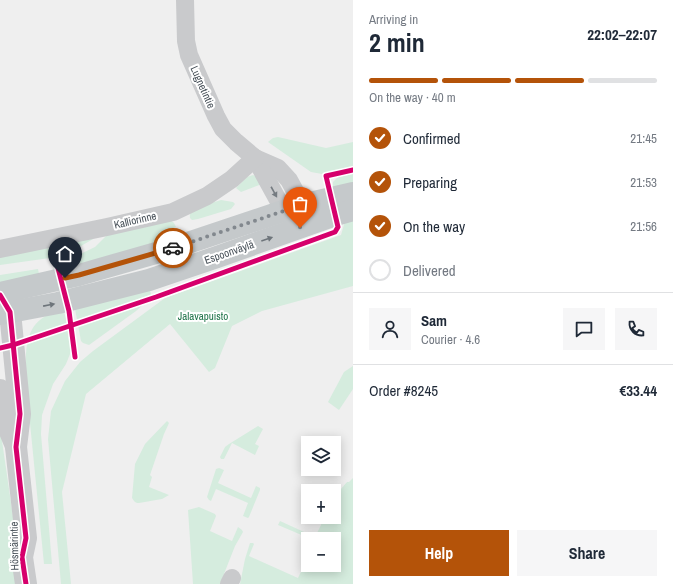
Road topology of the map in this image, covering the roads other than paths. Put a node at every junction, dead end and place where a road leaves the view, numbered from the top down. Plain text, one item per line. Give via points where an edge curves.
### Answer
1 (185, 0) edge
2 (255, 158) junction
3 (353, 192) edge
4 (293, 208) junction
5 (353, 210) edge
6 (300, 228) junction
7 (0, 249) edge
8 (3, 304) edge
9 (0, 390) edge
10 (16, 448) junction
11 (26, 538) junction
12 (26, 584) edge
13 (39, 584) edge

1 - 2 street, Lugnetintie via 186,41 197,74 223,129
2 - 4 street, Lugnetintie via 278,168 289,180 295,191
2 - 7 street, Kalliorinne via 232,179 207,196 173,212
3 - 4 main road, Espoonväylä
4 - 6 street
4 - 8 main road, Espoonväylä via 170,249 87,273
5 - 6 main road, Espoonväylä
8 -> 6 main road, Espoonväylä via 58,303 149,280
8 - 10 street, Hösmärintie via 20,414
9 - 10 street, Hösmärintie via 3,415
10 - 11 street, Hösmärintie
11 - 12 street, Hösmärintie via 22,556
11 - 13 street, Hösmärintie via 37,556

